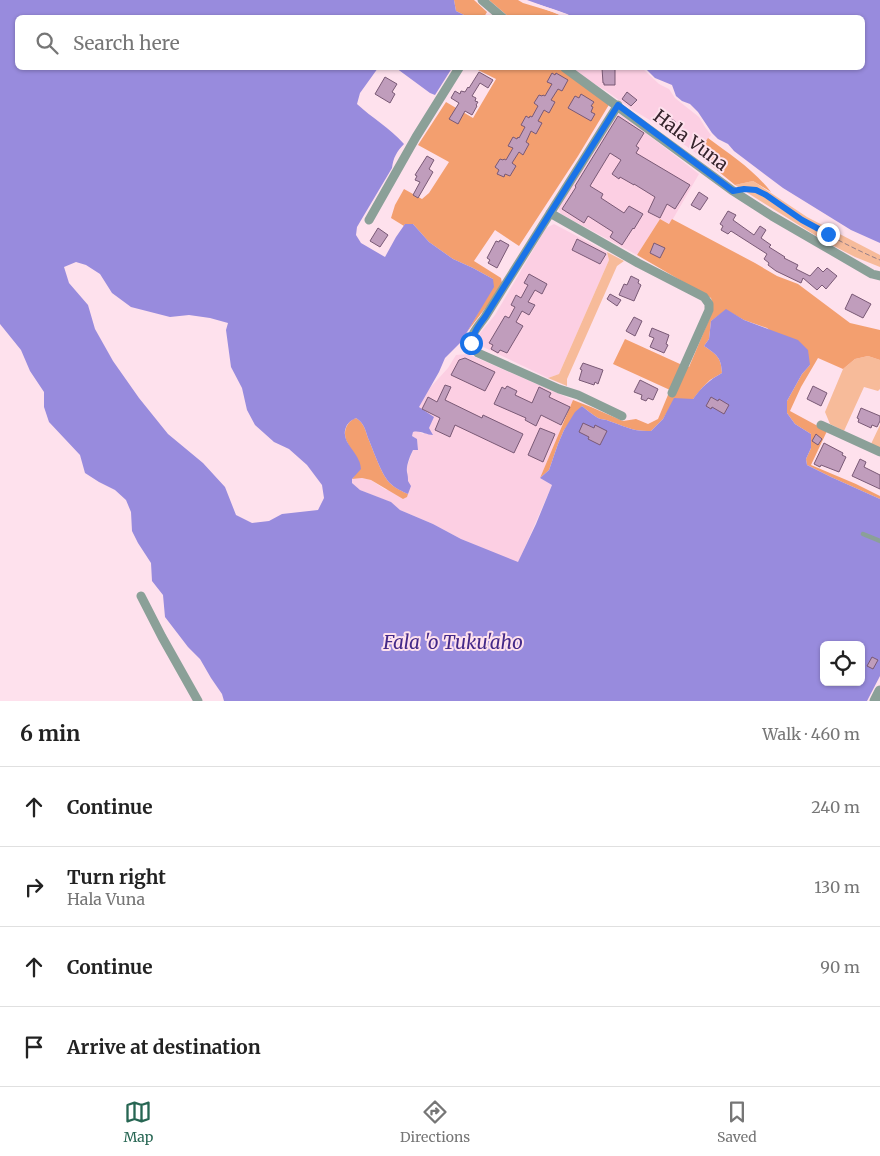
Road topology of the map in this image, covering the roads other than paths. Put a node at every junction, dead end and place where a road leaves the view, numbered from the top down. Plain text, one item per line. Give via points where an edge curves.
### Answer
1 (482, 0) edge
2 (496, 15) edge
3 (458, 70) edge
4 (569, 70) edge
5 (618, 105) junction
6 (550, 213) junction
7 (369, 220) dead end
8 (880, 276) edge
9 (672, 393) dead end
10 (622, 416) dead end
11 (821, 425) dead end
12 (880, 452) edge
13 (863, 534) dead end
14 (880, 541) edge
15 (141, 596) dead end
16 (880, 691) edge
17 (198, 701) edge
18 (875, 701) edge

1 - 2 street
3 - 7 street
4 - 5 street, Hala Vuna
5 - 6 street
5 - 8 street, Hala Vuna via 733,191
6 - 9 street via 704,297 709,304
6 - 10 street via 476,328 471,343 478,353
11 - 12 street
13 - 14 lane
15 - 17 street
16 - 18 street

